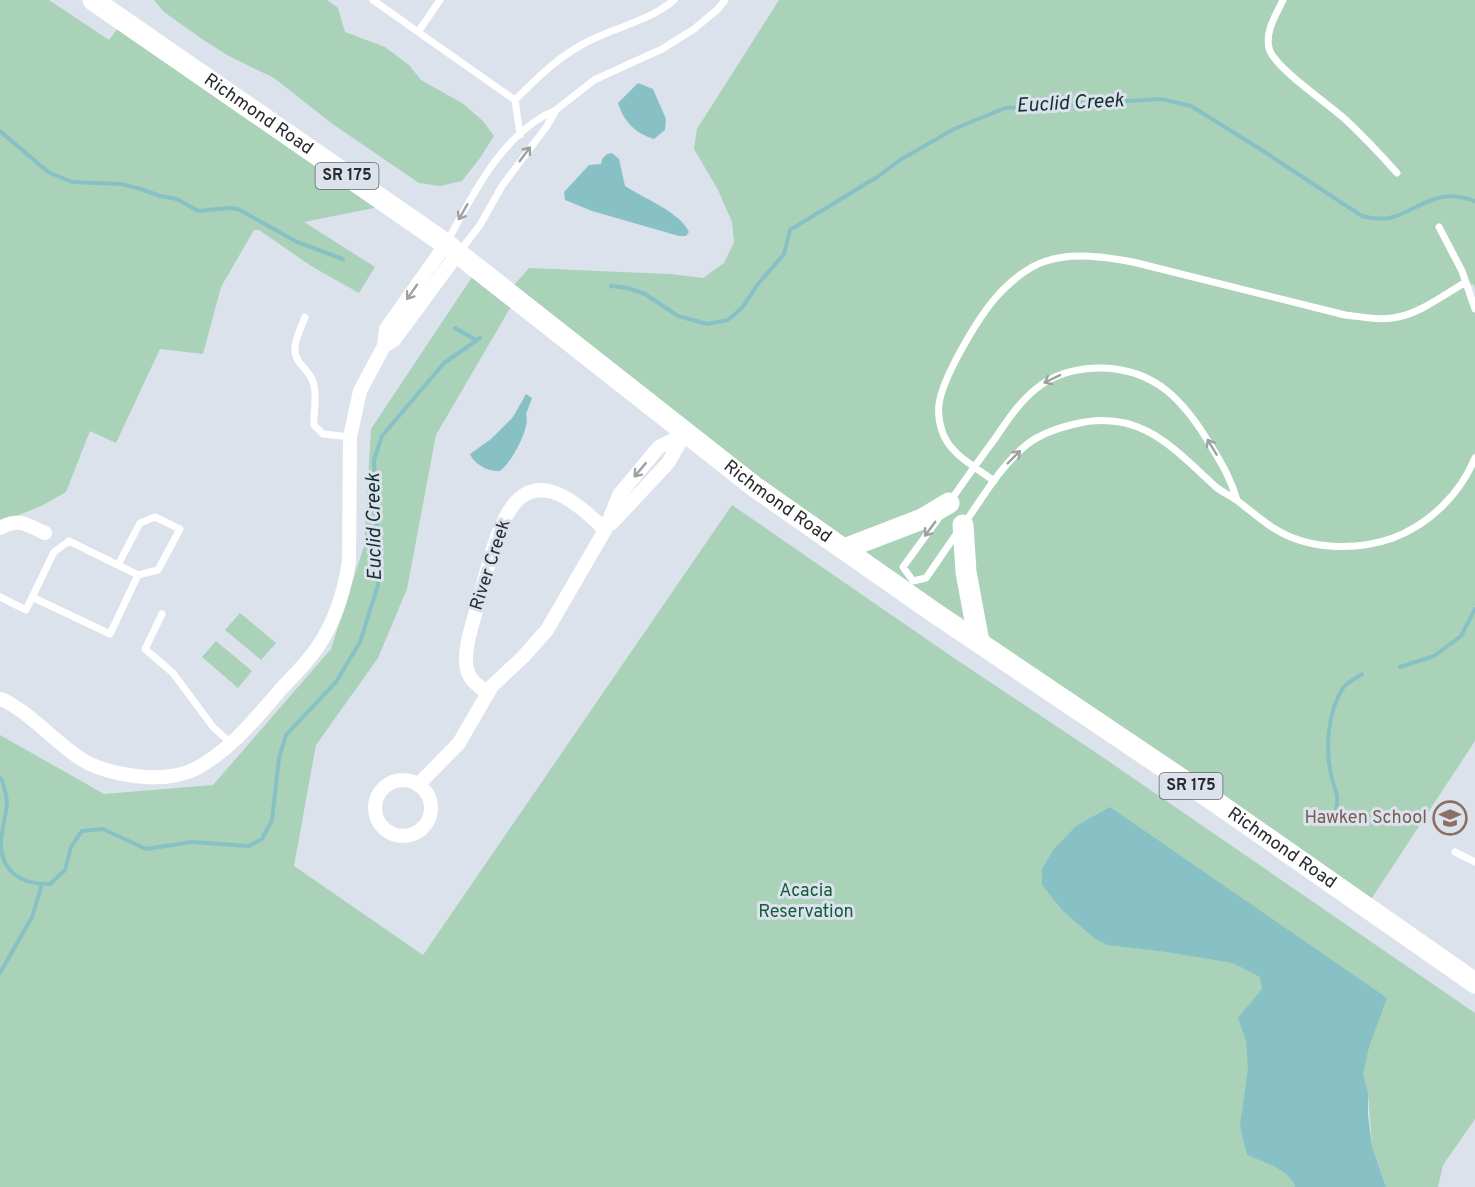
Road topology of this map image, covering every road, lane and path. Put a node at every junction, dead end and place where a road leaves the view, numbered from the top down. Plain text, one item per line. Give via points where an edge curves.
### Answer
1 (93, 0) edge
2 (374, 0) edge
3 (440, 0) edge
4 (674, 0) edge
5 (725, 0) edge
6 (1283, 0) edge
7 (418, 32) junction
8 (515, 100) junction
9 (556, 110) junction
10 (520, 135) junction
11 (1397, 173) dead end
12 (1439, 227) dead end
13 (452, 249) junction
14 (1466, 282) junction
15 (1475, 309) edge
16 (305, 317) dead end
17 (685, 434) junction
18 (350, 437) junction
19 (1475, 458) edge
20 (975, 466) junction
21 (994, 481) junction
22 (1237, 500) junction
23 (949, 503) junction
24 (963, 525) junction
25 (0, 528) edge
26 (605, 530) junction
27 (45, 533) dead end
28 (844, 549) junction
29 (118, 565) junction
30 (138, 575) junction
31 (0, 597) edge
32 (32, 597) junction
33 (162, 614) dead end
34 (979, 642) junction
35 (487, 693) junction
36 (0, 699) edge
37 (232, 744) junction
38 (418, 785) junction
39 (1455, 852) dead end
40 (1475, 862) edge
41 (1475, 983) edge

1 - 13 main road, Richmond Road / SR 175
2 - 7 lane
3 - 7 lane
4 - 8 lane via 642,20 576,48
5 - 9 lane via 694,29 662,49 594,80
6 - 11 lane via 1269,33 1273,58 1346,120
7 - 8 lane
8 - 10 lane
9 - 10 lane via 540,117
13 -> 9 lane via 480,225 502,186
10 -> 13 lane via 492,165 463,211
12 - 14 lane
13 - 17 main road, Richmond Road / SR 175
13 - 18 street via 386,329 384,346 360,391
14 - 15 lane
14 - 20 lane via 1412,313 1374,319 1101,256 1047,260 1028,268 998,296 958,358 939,402 938,415 948,444
16 - 18 lane via 294,348 313,380 314,425 322,434
17 - 26 street via 659,447 619,495
17 - 28 main road, Richmond Road / SR 175
18 - 37 street via 349,561 338,608 324,637
19 - 22 lane via 1462,483 1436,513 1407,532 1372,544 1327,546 1298,539 1261,521
20 - 21 lane
22 -> 20 lane via 1230,478 1185,407 1160,386 1117,369 1071,371 1042,384 1018,406
20 - 23 lane
21 -> 22 lane via 1027,444 1045,434 1103,420 1139,427 1168,442 1219,489
21 - 24 lane
23 -> 24 lane via 903,567 913,581 926,578
23 - 28 main road via 922,519
24 - 34 main road via 966,572
25 - 27 street via 10,522 23,523
26 - 35 street via 547,630
26 - 35 street, River Creek via 573,501 542,488 526,493 513,504 488,567 467,648 466,668 471,679
28 - 34 main road, Richmond Road / SR 175
29 - 30 lane
29 - 30 lane via 140,523 155,517 180,529 159,570
29 - 32 lane via 69,541 54,552
30 - 32 lane via 110,634
31 - 32 lane via 26,610
33 - 37 lane via 144,649 174,673 213,727
34 - 41 main road, Richmond Road / SR 175
35 - 38 street via 459,743
36 - 37 street via 94,766 133,777 194,770
38 - 38 street via 429,799 429,818 417,832 390,832 375,811 379,794 393,782 410,781
39 - 40 lane

